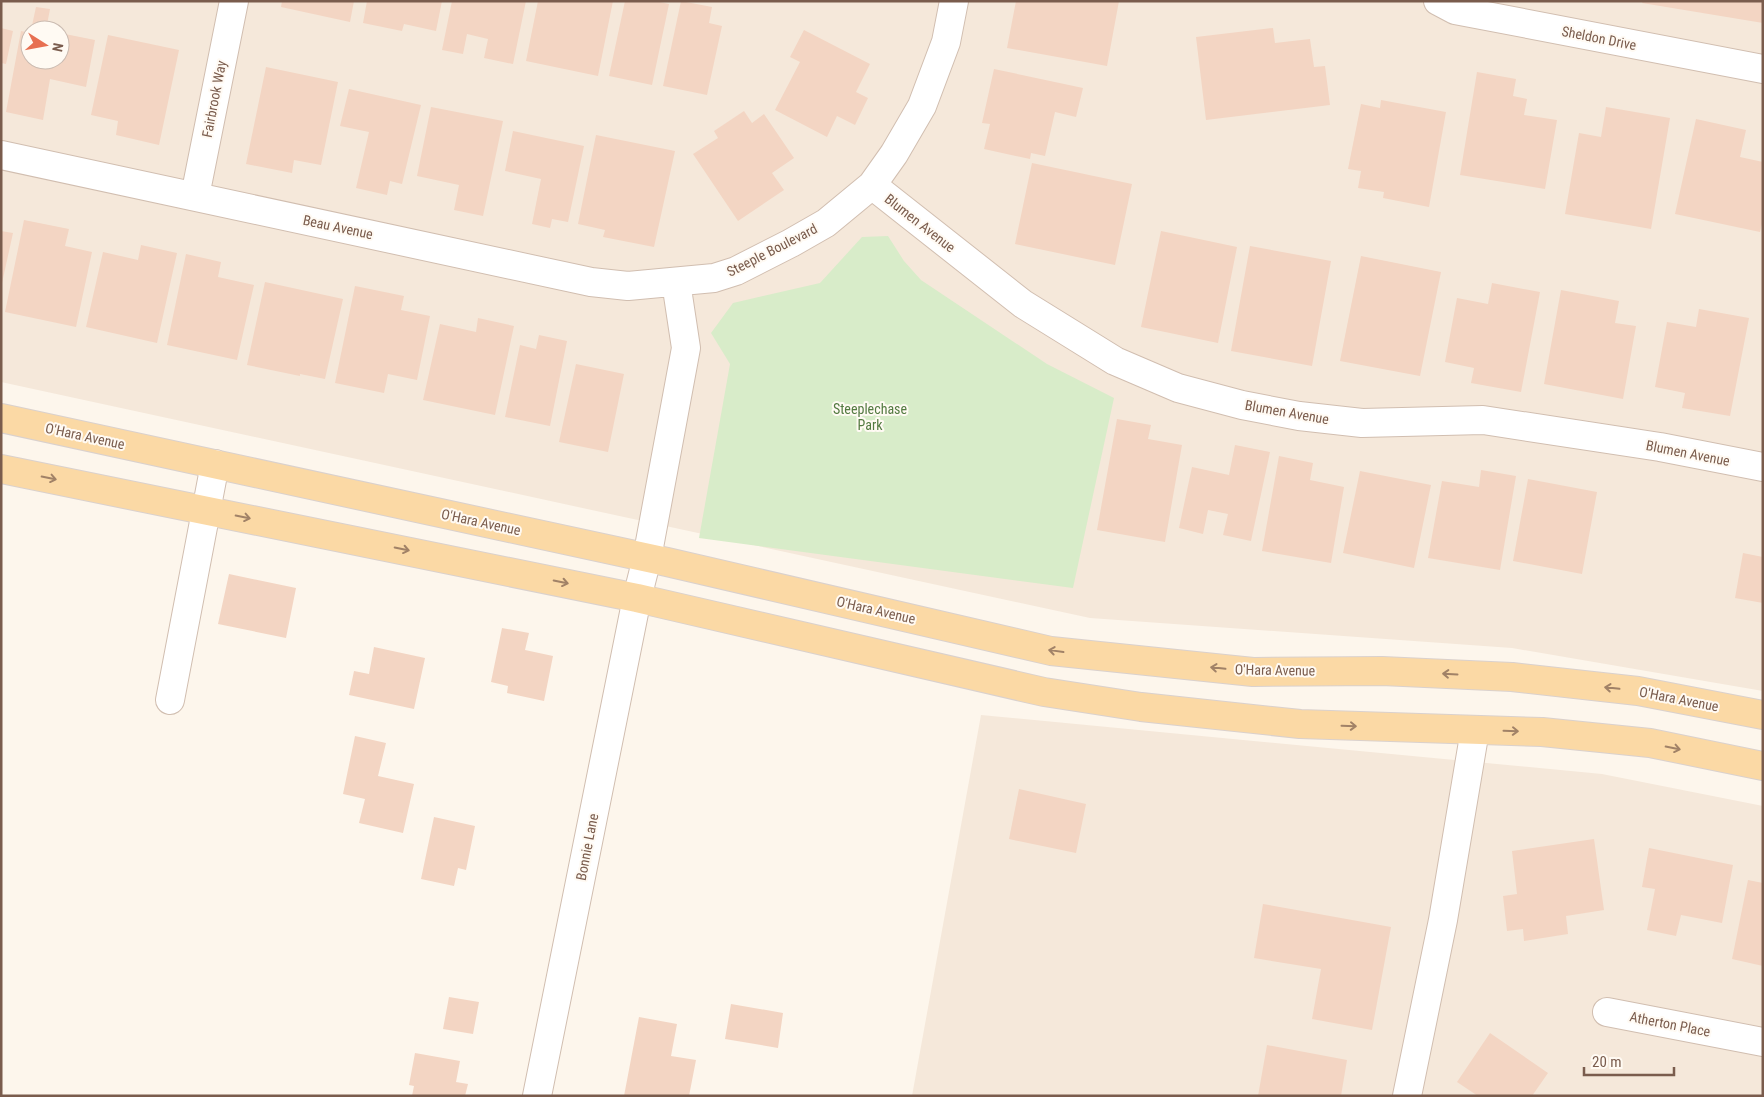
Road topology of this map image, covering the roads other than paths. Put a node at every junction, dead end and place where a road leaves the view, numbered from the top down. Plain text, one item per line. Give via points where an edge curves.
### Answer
1 (234, 1) edge
2 (954, 1) edge
3 (1438, 1) edge
4 (1763, 69) edge
5 (1, 156) edge
6 (872, 185) junction
7 (195, 196) junction
8 (676, 282) junction
9 (1, 418) edge
10 (215, 464) junction
11 (1763, 467) edge
12 (1, 469) edge
13 (206, 510) junction
14 (647, 558) junction
15 (637, 598) junction
16 (170, 700) dead end
17 (1763, 715) edge
18 (1475, 730) junction
19 (1763, 766) edge
20 (1607, 1012) dead end
21 (1763, 1042) edge
22 (537, 1096) edge
23 (1407, 1096) edge

1 - 7 street, Fairbrook Way
2 - 6 street, Steeple Boulevard via 946,42 922,106
3 - 4 street, Sheldon Drive via 1455,10
5 - 7 street, Beau Avenue
6 - 8 street, Steeple Boulevard via 826,223 736,270 714,278
6 - 11 street, Blumen Avenue via 1023,304 1115,361 1178,388 1299,416 1362,423 1484,420 1660,447
7 - 8 street, Beau Avenue via 591,282 628,286
8 - 14 street via 686,348
9 - 10 main road, O'Hara Avenue
10 - 13 street
10 - 14 main road, O'Hara Avenue
12 -> 13 main road
13 -> 15 main road
13 - 16 street
14 - 15 street, Bonnie Lane
17 -> 14 main road, O'Hara Avenue via 1638,690 1512,677 1382,671 1253,672 1051,651
15 -> 18 main road via 1044,692 1141,707 1300,724
15 - 22 street, Bonnie Lane
18 -> 19 main road via 1542,732 1650,743
18 - 23 street via 1443,920
20 - 21 street, Atherton Place

